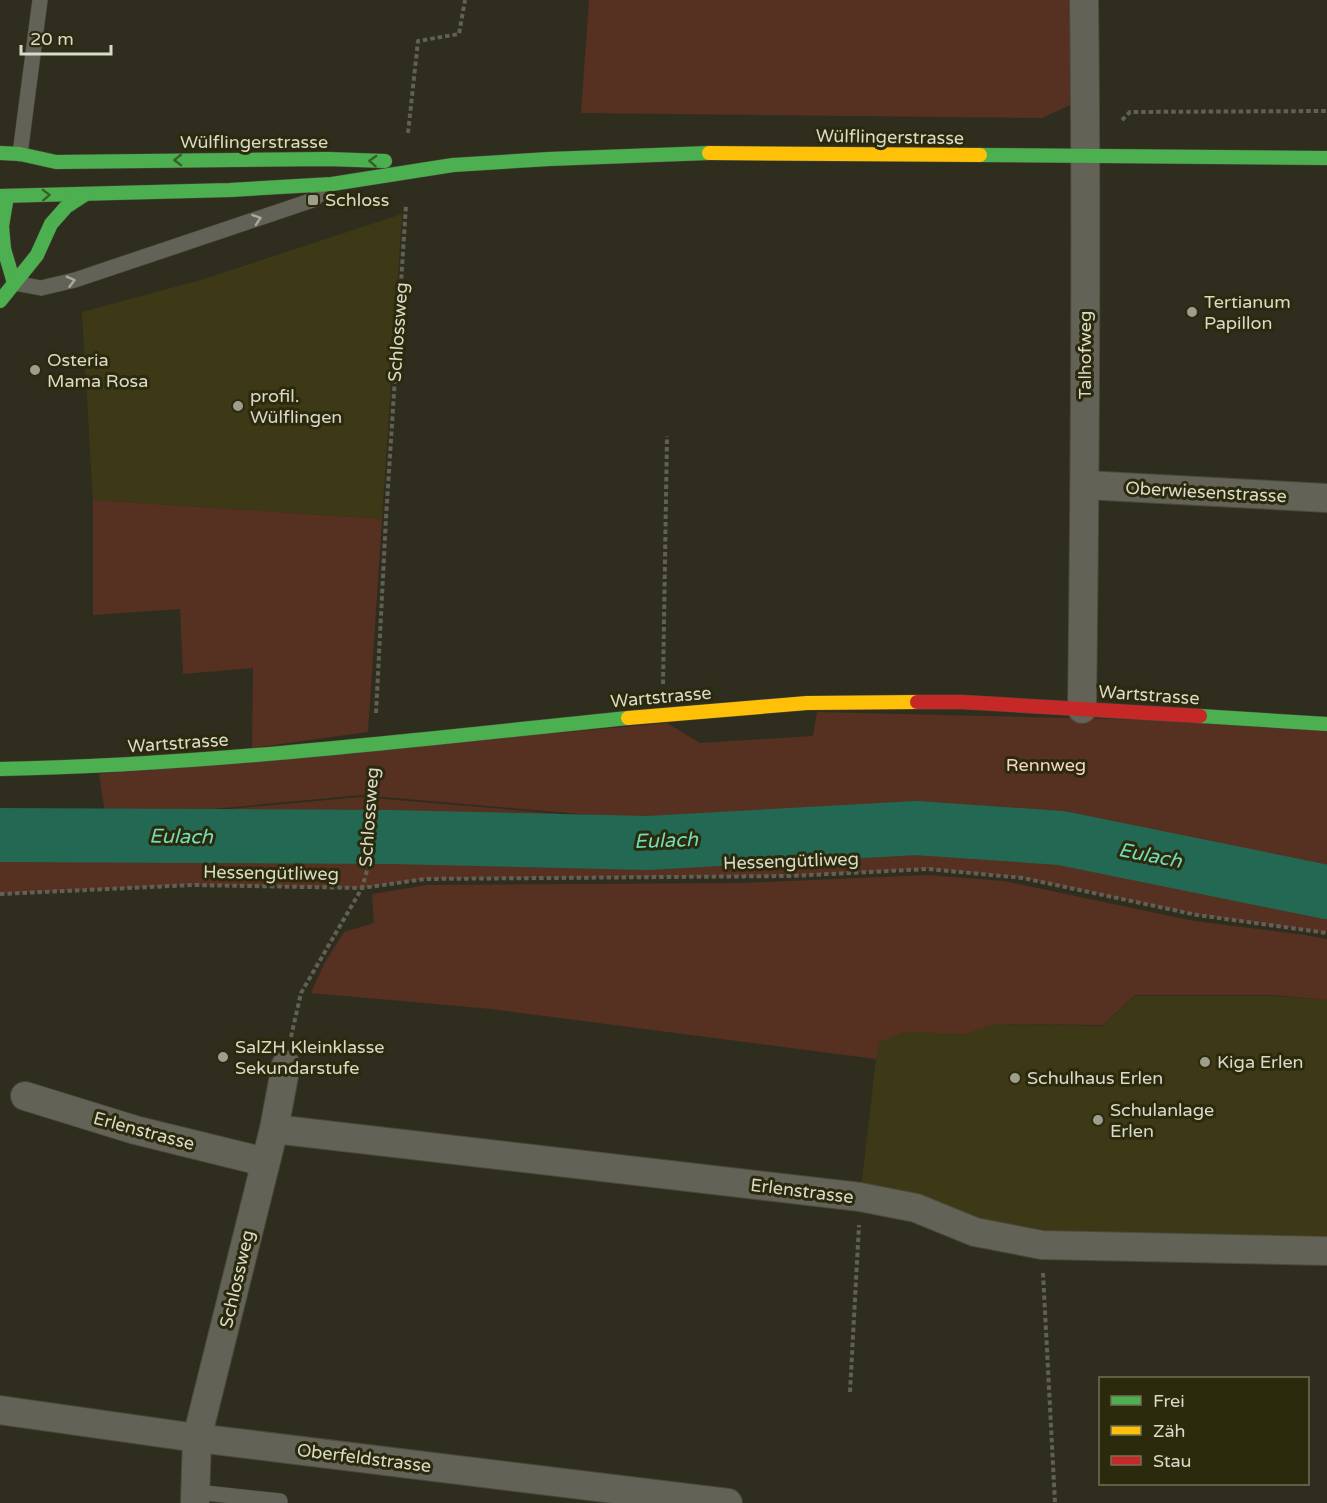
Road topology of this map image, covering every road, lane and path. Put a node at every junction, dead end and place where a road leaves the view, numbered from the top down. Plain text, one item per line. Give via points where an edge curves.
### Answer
1 (40, 0) edge
2 (465, 0) edge
3 (1084, 0) edge
4 (1327, 111) edge
5 (1122, 120) dead end
6 (408, 133) dead end
7 (0, 153) edge
8 (20, 154) junction
9 (1086, 157) junction
10 (1327, 158) edge
11 (56, 162) junction
12 (453, 165) junction
13 (36, 171) dead end
14 (20, 183) dead end
15 (332, 184) junction
16 (86, 194) junction
17 (4, 196) edge
18 (406, 205) dead end
19 (14, 284) junction
20 (0, 301) edge
21 (667, 436) dead end
22 (1085, 485) junction
23 (1327, 498) edge
24 (1082, 709) junction
25 (662, 715) junction
26 (1327, 724) edge
27 (374, 742) junction
28 (0, 769) edge
29 (362, 888) junction
30 (0, 894) edge
31 (1327, 933) edge
32 (286, 1065) joint
33 (25, 1096) dead end
34 (274, 1129) junction
35 (265, 1162) junction
36 (860, 1197) junction
37 (1042, 1245) junction
38 (1327, 1251) edge
39 (850, 1392) dead end
40 (0, 1410) edge
41 (198, 1438) junction
42 (196, 1498) edge
43 (280, 1501) dead end
44 (728, 1503) edge
45 (1055, 1503) edge

1 - 8 lane
2 - 6 path via 459,34 417,41
3 - 9 street, Talhofweg
4 - 5 path via 1130,112
7 - 8 main road
8 - 11 main road
9 - 10 main road, Wülflingerstrasse
9 - 12 main road, Wülflingerstrasse via 716,153
9 - 22 street, Talhofweg
12 -> 11 main road, Wülflingerstrasse via 328,159
11 - 13 main road
12 - 15 main road, Wülflingerstrasse
14 - 17 main road
15 - 16 main road, Wülflingerstrasse
19 -> 15 lane via 41,288 75,280 313,200
17 -> 16 main road, Wülflingerstrasse
16 - 19 main road via 66,207 51,224 37,255
17 - 19 main road via 4,249
18 - 27 path, Schlossweg
19 - 20 main road
21 - 25 path
22 - 23 street, Oberwiesenstrasse
22 - 24 street, Talhofweg
24 - 25 main road, Wartstrasse via 962,702 807,703
24 - 26 main road, Wartstrasse
25 - 27 main road, Wartstrasse
27 - 28 main road, Wartstrasse via 188,761
27 - 29 path, Schlossweg via 368,867
29 - 30 path, Hessengütliweg via 193,885
29 - 31 path, Hessengütliweg via 425,879 789,876 928,869 1023,878 1197,915
29 - 32 path, Schlossweg via 301,993
32 - 34 street, Schlossweg
33 - 35 street, Erlenstrasse via 135,1130
34 - 35 street, Schlossweg
34 - 36 street, Erlenstrasse
35 - 41 street, Schlossweg
36 - 37 street, Erlenstrasse via 916,1208 975,1232
36 - 39 path
37 - 38 street, Erlenstrasse
37 - 45 path
40 - 41 street, Oberfeldstrasse
41 - 42 street, Schlossweg
41 - 44 street, Oberfeldstrasse
42 - 43 lane

